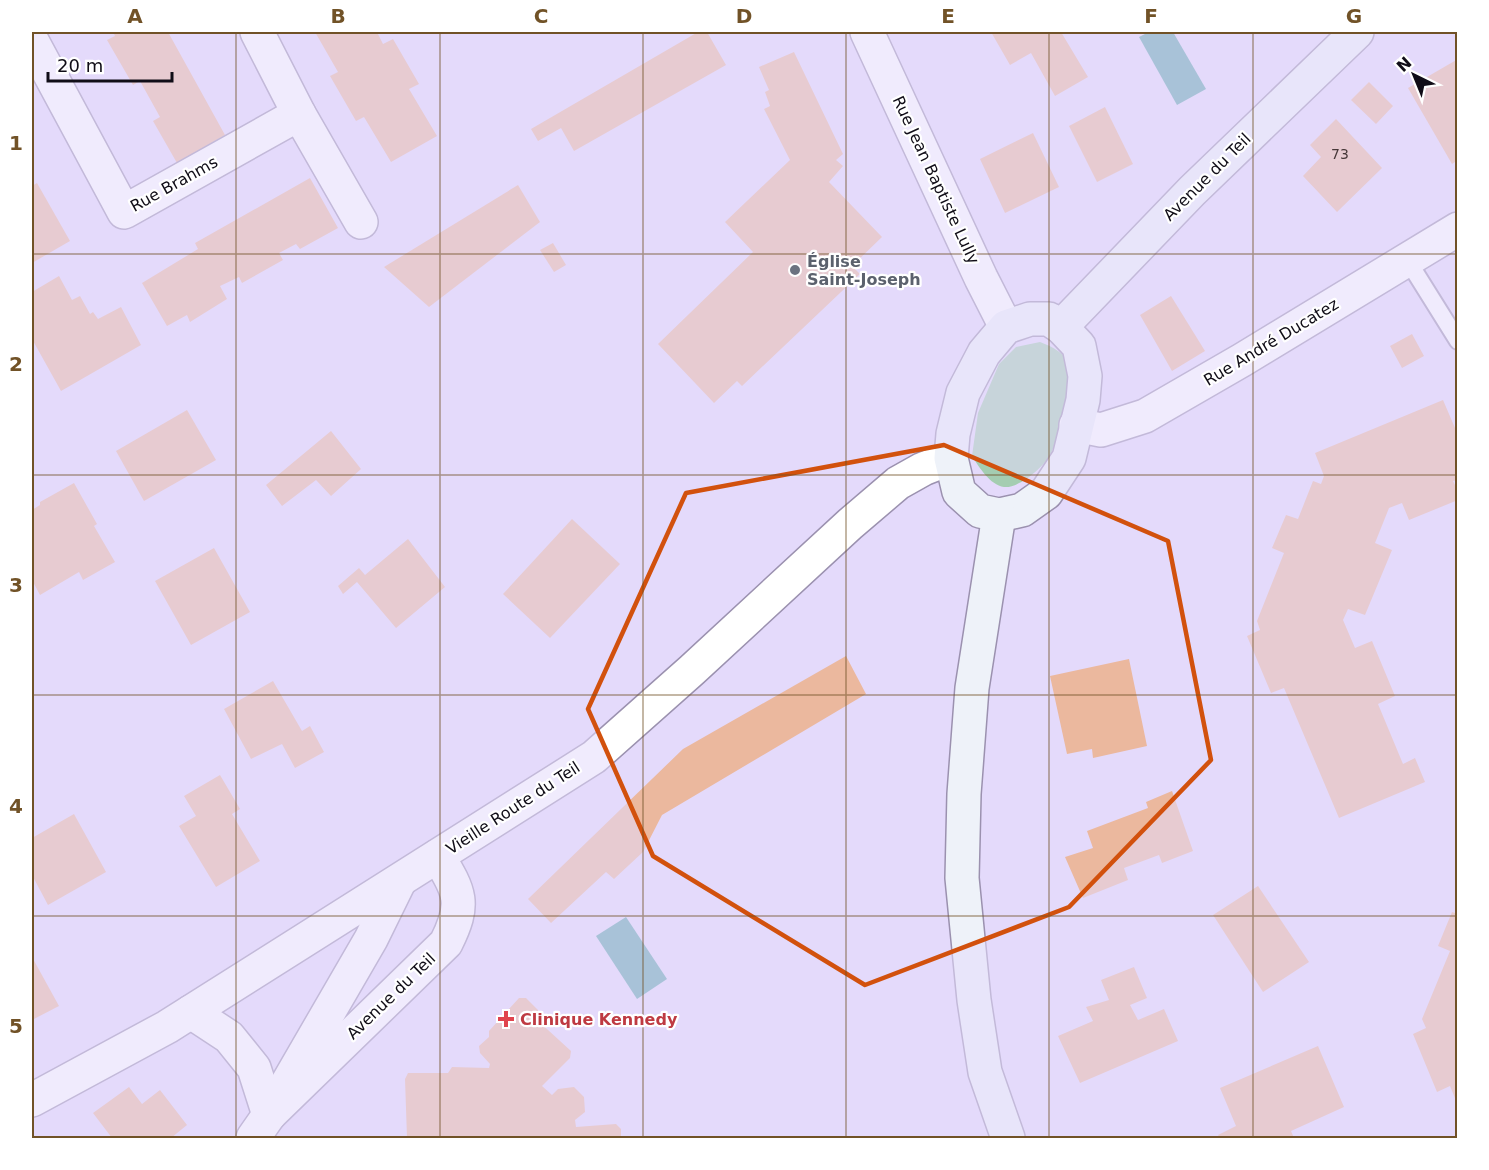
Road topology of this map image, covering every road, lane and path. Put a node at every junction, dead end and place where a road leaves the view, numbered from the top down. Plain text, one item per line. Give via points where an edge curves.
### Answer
1 (257, 32) edge
2 (867, 32) edge
3 (1357, 32) edge
4 (32, 41) edge
5 (299, 114) junction
6 (361, 222) dead end
7 (1458, 229) edge
8 (1408, 261) junction
9 (1006, 327) junction
10 (1061, 327) junction
11 (1458, 341) edge
12 (1076, 425) junction
13 (951, 458) junction
14 (999, 515) junction
15 (438, 856) junction
16 (399, 882) junction
17 (191, 1012) junction
18 (32, 1100) edge
19 (261, 1127) edge
20 (1008, 1138) edge

1 - 5 street
2 - 9 street, Rue Jean Baptiste Lully
3 - 10 main road, Avenue du Teil via 1192,191
4 - 5 street, Rue Brahms via 124,212
5 - 6 street
7 - 8 street, Rue André Ducatez
8 - 11 lane
8 - 12 street, Rue André Ducatez via 1145,416 1101,430
9 - 10 main road via 1029,319 1049,319
9 - 13 main road via 984,352 963,393
10 - 12 main road via 1079,346 1085,376
12 - 14 main road via 1069,458 1046,492 1022,510
13 - 14 main road via 959,492 980,511
13 - 15 street, Vieille Route du Teil via 923,469 890,490 594,757
14 - 20 main road via 972,688 962,878 985,1072
15 - 16 street, Vieille Route du Teil
15 - 19 street, Avenue du Teil via 454,883 460,904 446,944
16 - 17 street, Vieille Route du Teil
16 - 19 street, Avenue du Teil via 371,939
17 - 18 street, Vieille Route du Teil
17 - 19 street via 229,1037 254,1068

